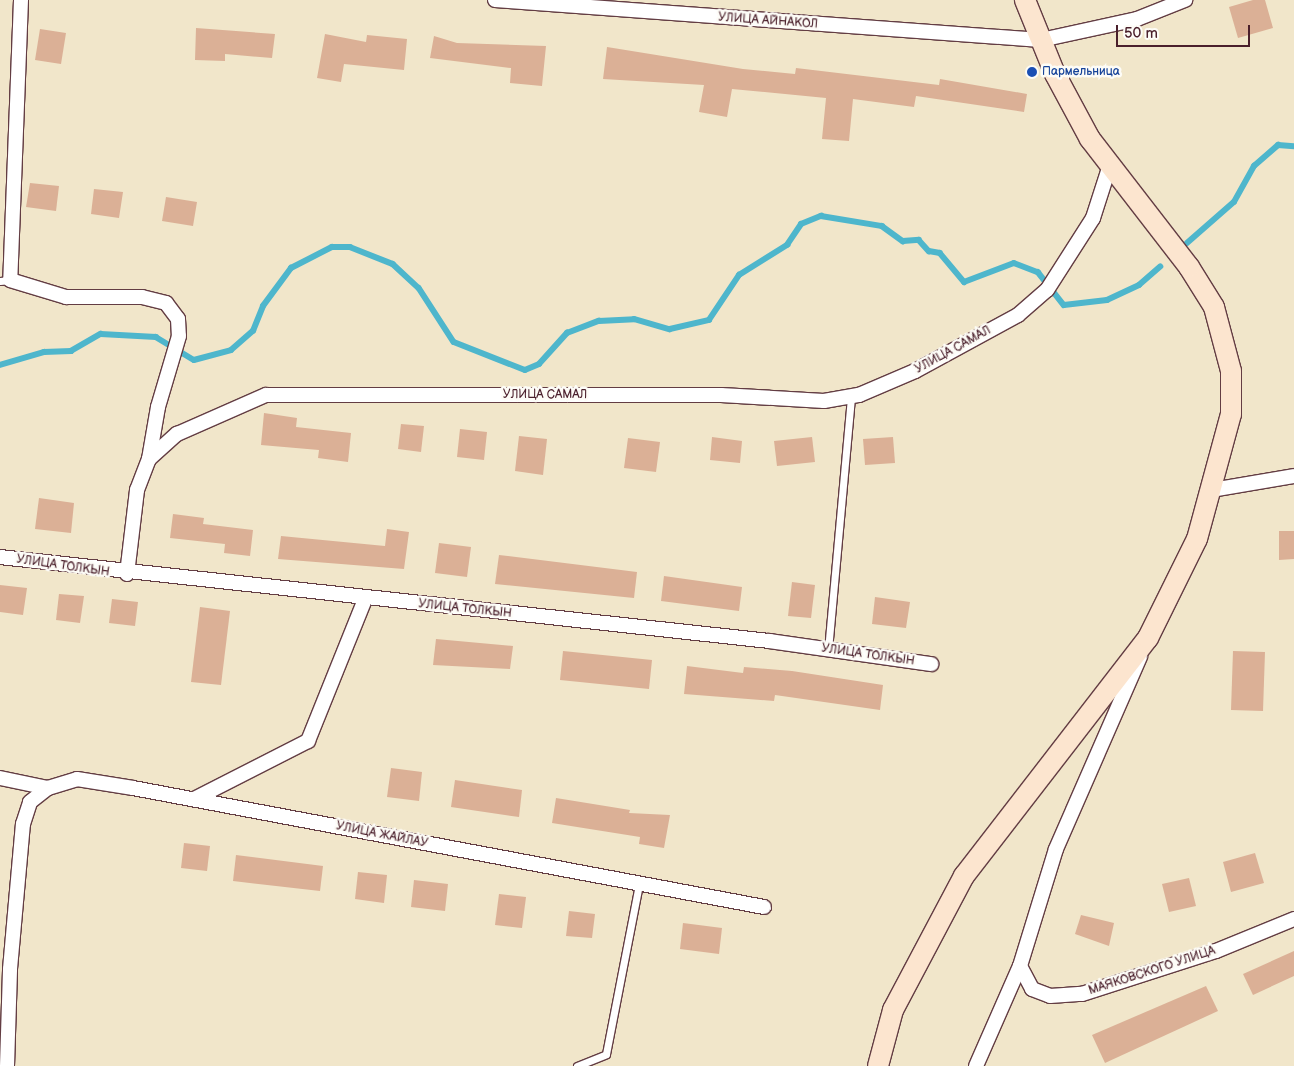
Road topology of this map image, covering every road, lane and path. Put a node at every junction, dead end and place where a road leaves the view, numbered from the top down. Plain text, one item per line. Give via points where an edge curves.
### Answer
1 (21, 0) edge
2 (495, 0) edge
3 (1025, 0) edge
4 (1185, 0) edge
5 (1041, 40) junction
6 (1110, 165) junction
7 (5, 281) edge
8 (850, 397) junction
9 (149, 459) junction
10 (1294, 476) edge
11 (1212, 490) junction
12 (0, 557) edge
13 (127, 574) junction
14 (365, 599) junction
15 (1148, 638) junction
16 (828, 650) junction
17 (931, 664) dead end
18 (0, 778) edge
19 (48, 788) junction
20 (194, 799) junction
21 (639, 884) junction
22 (764, 908) dead end
23 (1294, 919) edge
24 (1020, 966) junction
25 (7, 1066) edge
26 (578, 1066) edge
27 (878, 1066) edge
28 (976, 1066) edge

1 - 7 street
2 - 5 street, УЛИЦА АЙНАКОЛ
3 - 5 main road
4 - 5 street, УЛИЦА АЙНАКОЛ via 1137,19
5 - 6 main road via 1071,107
6 - 8 street, УЛИЦА САМАЛ via 1093,218 1061,273 1047,290 1018,314 915,371
6 - 11 main road via 1189,267 1222,327 1233,393 1228,434
7 - 9 street via 66,296 142,297 166,303 178,319 180,336 158,407
8 - 9 street, УЛИЦА САМАЛ via 824,401 720,395 266,395 177,434
8 - 16 lane
9 - 13 street, УЛИЦА САМАЛ via 137,490
10 - 11 street
11 - 15 main road via 1197,539
12 - 13 street, УЛИЦА ТОЛКЫН
13 - 14 street, УЛИЦА ТОЛКЫН
14 - 16 street, УЛИЦА ТОЛКЫН
14 - 20 street via 308,741
15 - 24 street via 1056,848
15 - 27 main road via 964,876 893,1010
16 - 17 street, УЛИЦА ТОЛКЫН
18 - 19 street, УЛИЦА ЖАЙЛАУ
19 - 20 street, УЛИЦА ЖАЙЛАУ via 77,779
19 - 25 street via 30,802 23,824 10,968
20 - 21 street, УЛИЦА ЖАЙЛАУ
21 - 22 street, УЛИЦА ЖАЙЛАУ
21 - 26 lane via 606,1054
23 - 24 street, МАЯКОВСКОГО УЛИЦА via 1216,951 1082,994 1050,996 1032,988
24 - 28 street

